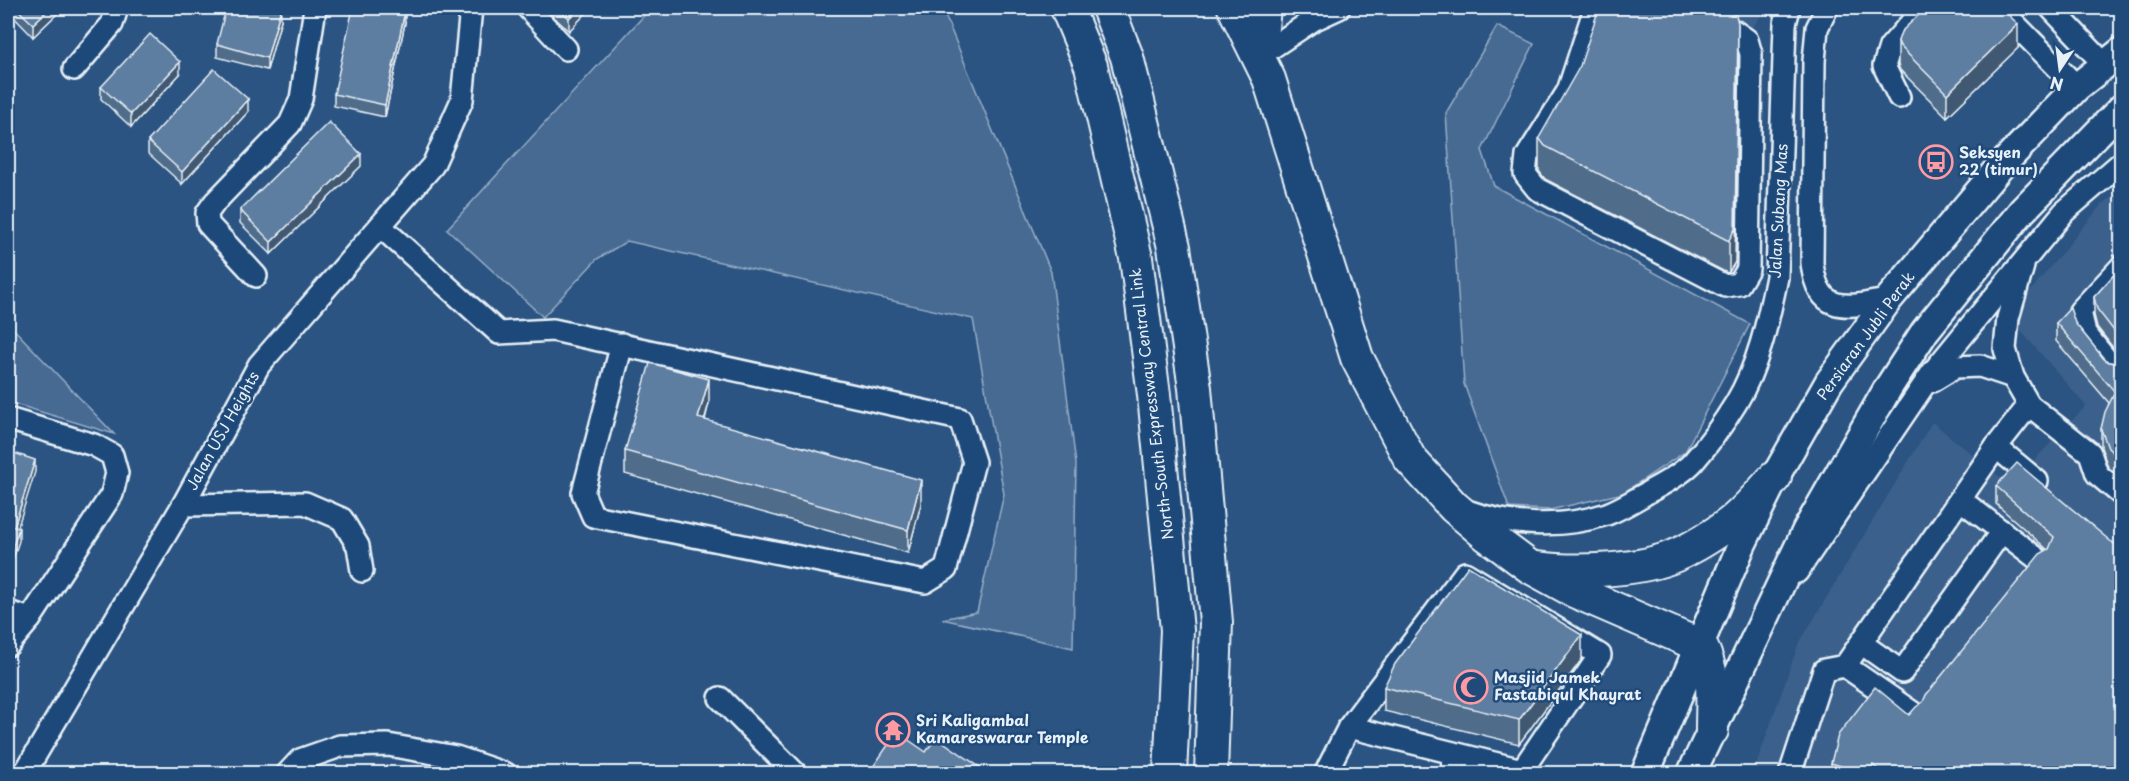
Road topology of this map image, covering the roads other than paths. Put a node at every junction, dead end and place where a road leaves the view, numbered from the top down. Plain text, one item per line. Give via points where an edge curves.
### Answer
1 (117, 8) edge
2 (315, 8) edge
3 (471, 8) edge
4 (528, 8) edge
5 (1067, 8) edge
6 (1108, 8) edge
7 (1234, 8) edge
8 (1264, 8) edge
9 (1339, 8) edge
10 (1595, 8) edge
11 (1689, 8) edge
12 (1789, 8) edge
13 (1827, 8) edge
14 (1924, 8) edge
15 (1999, 8) edge
16 (2051, 8) edge
17 (566, 49) dead end
18 (1259, 56) junction
19 (2113, 58) edge
20 (74, 69) dead end
21 (2077, 87) junction
22 (1899, 97) dead end
23 (2121, 108) edge
24 (2121, 162) edge
25 (380, 226) junction
26 (2026, 257) junction
27 (2121, 266) edge
28 (256, 276) dead end
29 (1888, 300) junction
30 (622, 344) junction
31 (2114, 369) edge
32 (2013, 377) junction
33 (1923, 386) junction
34 (2029, 405) junction
35 (8, 419) edge
36 (1996, 447) junction
37 (1775, 477) junction
38 (2053, 495) edge
39 (2121, 495) edge
40 (1961, 500) junction
41 (183, 505) junction
42 (1454, 507) junction
43 (2002, 531) junction
44 (2039, 560) edge
45 (1530, 567) junction
46 (362, 571) dead end
47 (8, 612) edge
48 (30, 618) junction
49 (1763, 621) junction
50 (1861, 643) junction
51 (8, 645) edge
52 (1701, 646) junction
53 (1845, 666) junction
54 (720, 698) dead end
55 (1912, 713) edge
56 (1350, 728) junction
57 (1712, 730) junction
58 (1454, 764) edge
59 (1325, 771) edge
60 (1524, 772) edge
61 (24, 774) edge
62 (287, 774) edge
63 (506, 774) edge
64 (796, 774) edge
65 (1170, 774) edge
66 (1211, 774) edge
67 (1645, 774) edge
68 (1691, 774) edge
69 (1790, 774) edge

1 - 20 street via 112,24
2 - 28 street via 301,99 290,124 207,213 208,224
3 - 25 street, Jalan USJ Heights via 462,100 433,165
4 - 17 street
5 - 65 highway, North–South Expressway Central Link via 1091,66 1136,258 1177,630
6 - 66 highway via 1127,57 1174,247 1196,388 1216,622
7 - 18 highway
8 - 18 highway
9 - 18 street via 1313,20
10 - 11 street via 1568,91 1527,156 1525,174 1537,189 1725,286 1739,284 1748,269 1751,54 1747,40
12 - 42 street, Jalan Subang Mas via 1785,24 1777,278 1753,367 1736,402 1692,463 1661,485 1608,513 1567,522 1531,523 1501,521
13 - 29 street, Jalan Subang Mas via 1816,28 1814,61 1814,280 1822,296 1836,304 1858,306
14 - 22 street via 1890,47 1884,66
15 - 21 street
16 - 19 street
18 - 42 highway via 1357,358 1410,459
19 - 21 main road, Persiaran Jubli Perak
21 - 29 main road, Persiaran Jubli Perak via 1999,168
23 - 49 main road via 2022,211 1925,331 1806,531
24 - 26 street via 2064,212
25 - 30 street via 499,333 554,330
25 - 41 street, Jalan USJ Heights via 259,365
26 - 32 street via 2008,318 2005,349
26 - 33 street
27 - 31 street via 2080,311 2085,333
29 - 37 main road, Persiaran Jubli Perak via 1829,382
30 - 30 street via 960,419 974,462 946,569 925,582 593,516 583,493
32 - 33 street via 1980,366 1955,367
32 - 34 street
33 - 49 street
34 - 36 street
34 - 39 street via 2090,453 2097,474
35 - 48 street via 94,445 112,455 117,473 112,494
36 - 38 street
36 - 40 street
37 - 45 highway via 1730,523 1669,558 1592,569
37 - 52 main road, Persiaran Jubli Perak via 1742,544
40 - 43 street
40 - 50 street
41 - 46 street via 305,503 342,519 358,546
41 - 61 street, Jalan USJ Heights
42 - 45 highway
43 - 44 street
43 - 50 street via 1902,672
45 - 52 highway via 1574,591
47 - 48 street
48 - 51 street
49 - 57 main road
50 - 53 street
52 - 57 highway via 1712,677
52 - 67 main road, Persiaran Jubli Perak
53 - 55 street
53 - 69 street via 1824,670
54 - 64 street
56 - 58 street
56 - 59 street
56 - 60 street via 1465,573 1600,655
57 - 68 main road
58 - 60 street
62 - 63 street via 300,760 340,746 388,745 456,757

